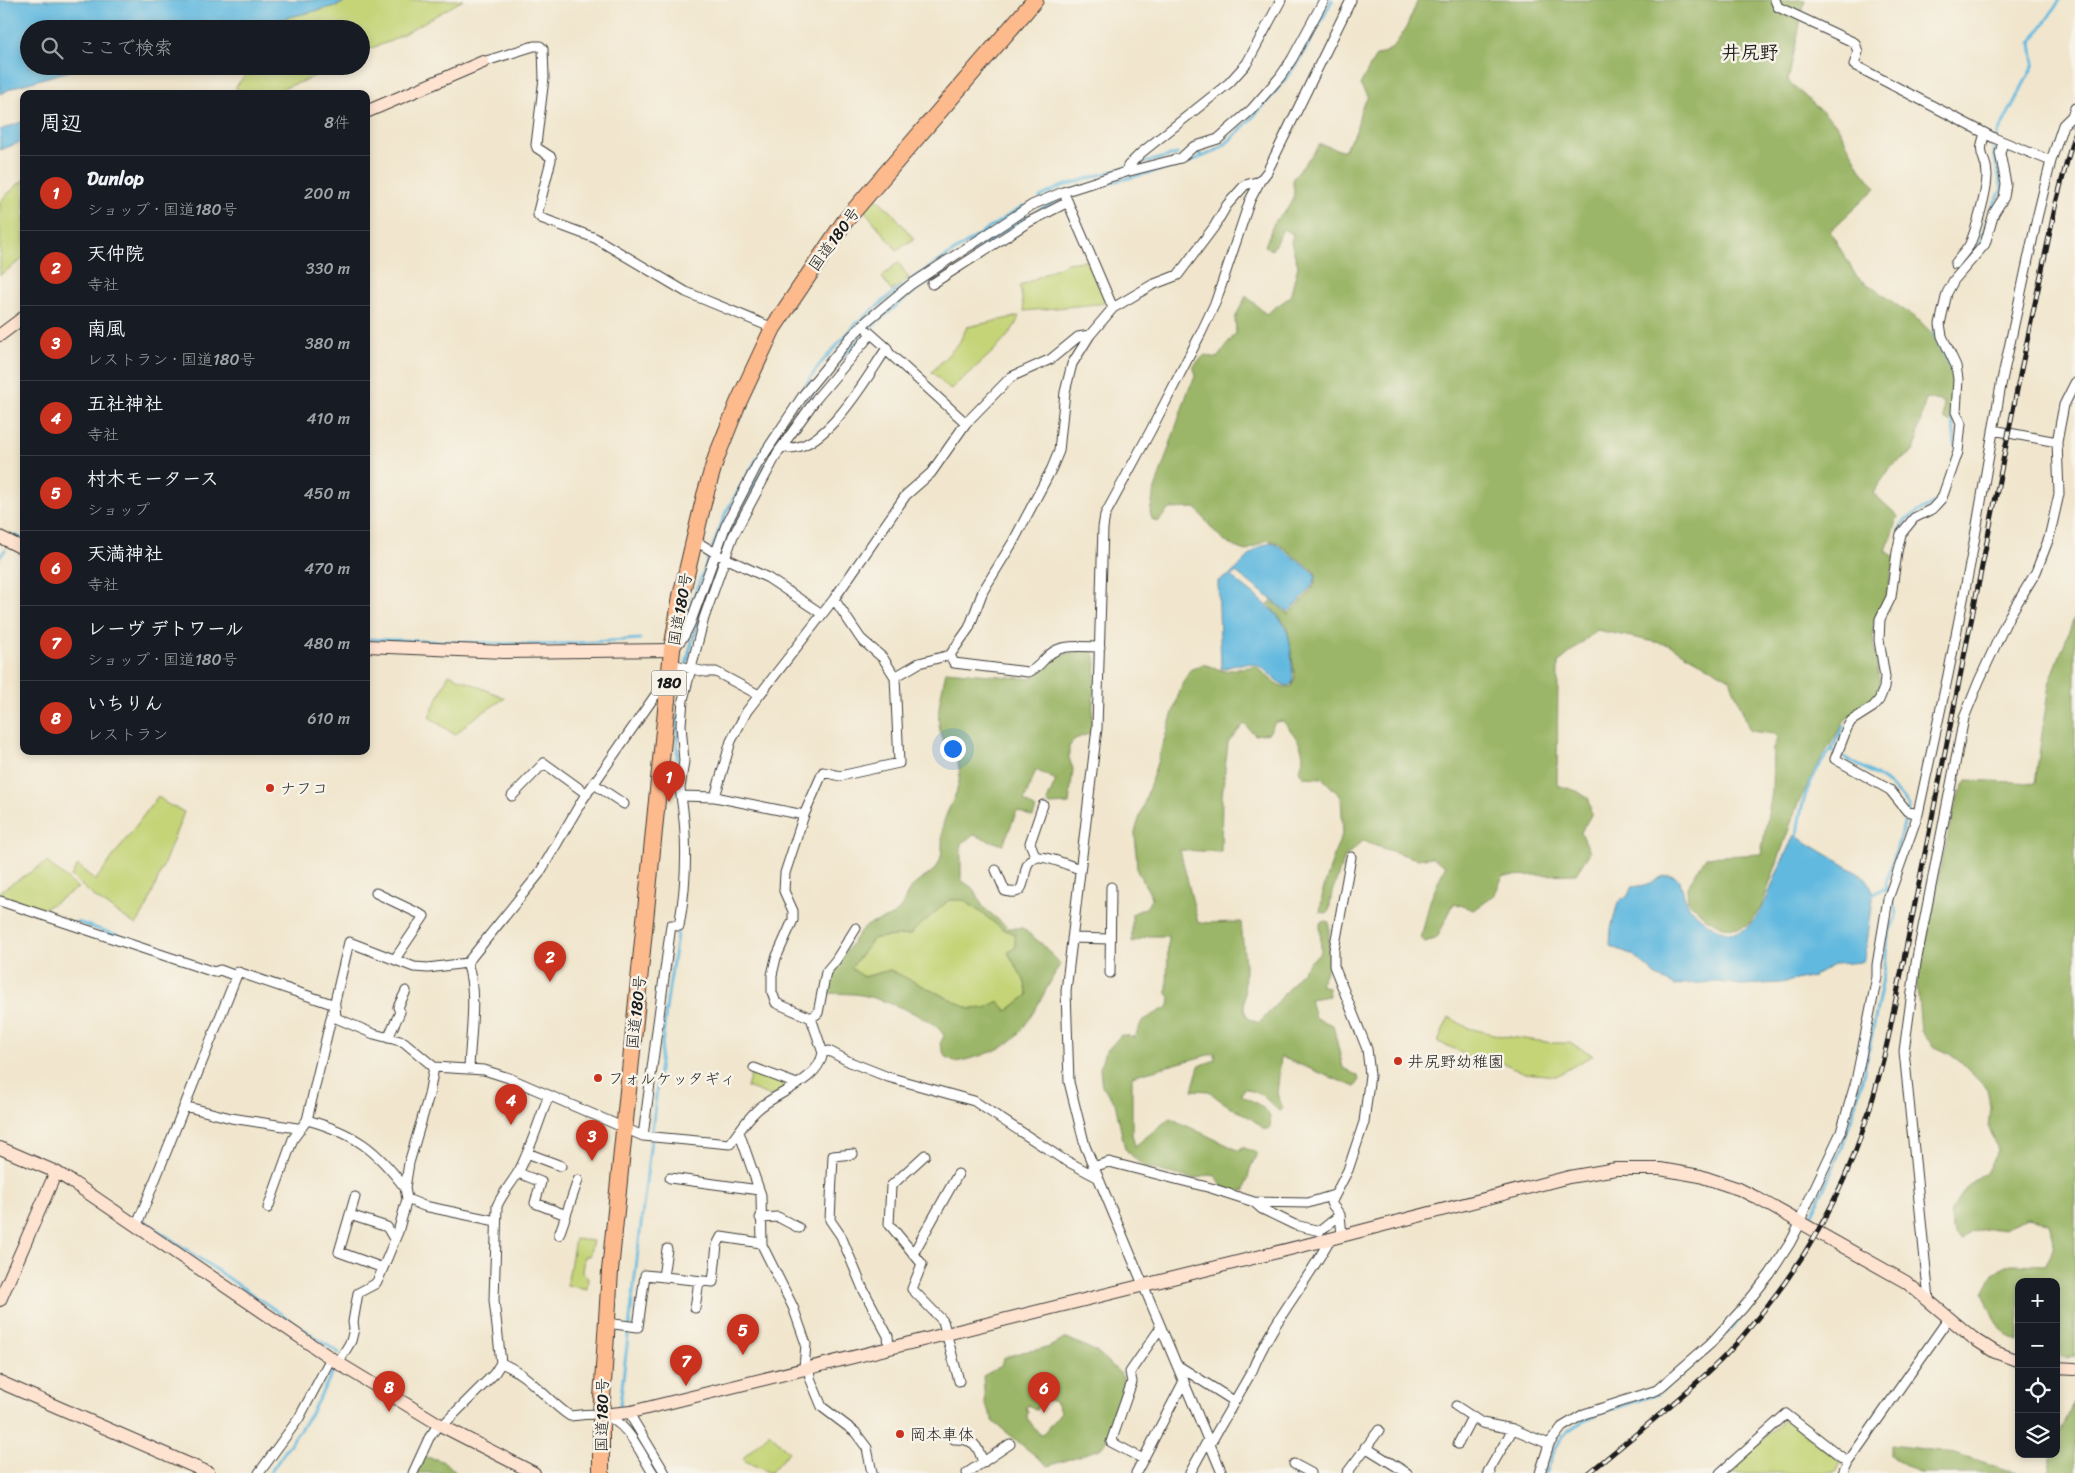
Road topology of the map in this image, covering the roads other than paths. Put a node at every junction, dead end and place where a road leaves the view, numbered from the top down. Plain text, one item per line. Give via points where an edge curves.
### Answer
1 (1035, 0) edge
2 (1281, 0) edge
3 (1324, 0) edge
4 (1351, 0) edge
5 (1774, 0) edge
6 (483, 62) joint
7 (2075, 108) edge
8 (370, 110) edge
9 (1995, 138) junction
10 (2051, 161) junction
11 (1127, 169) junction
12 (1260, 181) junction
13 (1066, 197) junction
14 (1955, 264) dead end
15 (932, 284) dead end
16 (1113, 308) junction
17 (20, 320) edge
18 (773, 328) junction
19 (867, 330) junction
20 (1090, 335) junction
21 (0, 336) edge
22 (886, 348) junction
23 (2075, 383) edge
24 (2073, 395) edge
25 (966, 423) junction
26 (1994, 430) junction
27 (2057, 442) junction
28 (782, 447) junction
29 (0, 537) edge
30 (694, 540) junction
31 (20, 547) edge
32 (717, 554) junction
33 (834, 599) junction
34 (822, 614) junction
35 (370, 646) edge
36 (1100, 647) junction
37 (950, 655) junction
38 (679, 666) junction
39 (895, 677) junction
40 (758, 695) junction
41 (660, 783) junction
42 (594, 784) junction
43 (680, 792) junction
44 (587, 794) junction
45 (512, 796) dead end
46 (714, 797) junction
47 (624, 804) dead end
48 (1043, 805) dead end
49 (1912, 812) junction
50 (804, 815) junction
51 (1351, 857) dead end
52 (1036, 858) junction
53 (1080, 869) junction
54 (996, 870) dead end
55 (1111, 887) dead end
56 (376, 893) dead end
57 (0, 901) edge
58 (856, 928) dead end
59 (1072, 938) junction
60 (1110, 939) junction
61 (395, 960) junction
62 (467, 963) junction
63 (1110, 973) dead end
64 (236, 976) junction
65 (406, 990) dead end
66 (335, 1005) junction
67 (810, 1018) junction
68 (388, 1038) junction
69 (823, 1053) junction
70 (434, 1067) junction
71 (754, 1068) dead end
72 (469, 1069) junction
73 (797, 1084) junction
74 (549, 1095) junction
75 (187, 1106) junction
76 (307, 1120) junction
77 (624, 1128) junction
78 (299, 1130) junction
79 (739, 1132) junction
80 (643, 1136) junction
81 (0, 1148) edge
82 (527, 1154) junction
83 (853, 1154) dead end
84 (925, 1155) dead end
85 (561, 1166) dead end
86 (1093, 1167) junction
87 (519, 1171) junction
88 (56, 1172) junction
89 (958, 1174) dead end
90 (1097, 1177) junction
91 (670, 1178) dead end
92 (578, 1180) dead end
93 (405, 1188) junction
94 (759, 1190) junction
95 (1334, 1194) junction
96 (355, 1197) dead end
97 (407, 1199) junction
98 (1254, 1202) junction
99 (268, 1208) dead end
100 (350, 1214) junction
101 (566, 1214) junction
102 (1340, 1215) junction
103 (760, 1218) junction
104 (496, 1221) junction
105 (1800, 1224) junction
106 (137, 1225) junction
107 (799, 1228) dead end
108 (559, 1235) dead end
109 (1336, 1237) junction
110 (394, 1239) junction
111 (761, 1243) junction
112 (666, 1249) dead end
113 (913, 1254) junction
114 (383, 1268) junction
115 (663, 1277) junction
116 (699, 1281) junction
117 (1143, 1284) junction
118 (0, 1300) edge
119 (1929, 1300) junction
120 (695, 1308) dead end
121 (1949, 1318) junction
122 (606, 1323) junction
123 (1161, 1327) junction
124 (947, 1332) junction
125 (889, 1347) junction
126 (2015, 1359) edge
127 (334, 1360) junction
128 (501, 1363) junction
129 (1176, 1364) junction
130 (806, 1368) junction
131 (2060, 1368) edge
132 (2075, 1369) edge
133 (1184, 1381) junction
134 (0, 1382) edge
135 (960, 1382) dead end
136 (1234, 1401) junction
137 (1456, 1406) dead end
138 (625, 1413) junction
139 (601, 1415) junction
140 (1472, 1417) junction
141 (441, 1425) junction
142 (1513, 1428) junction
143 (1379, 1430) dead end
144 (954, 1439) dead end
145 (1209, 1442) junction
146 (1010, 1444) dead end
147 (1458, 1444) dead end
148 (1549, 1444) junction
149 (1365, 1447) junction
150 (1143, 1459) junction
151 (1848, 1462) junction
152 (983, 1463) junction
153 (1294, 1464) dead end
154 (1402, 1472) edge
155 (209, 1473) edge
156 (259, 1473) edge
157 (413, 1473) edge
158 (534, 1473) edge
159 (601, 1473) edge
160 (653, 1473) edge
161 (665, 1473) edge
162 (872, 1473) edge
163 (967, 1473) edge
164 (1136, 1473) edge
165 (1190, 1473) edge
166 (1222, 1473) edge
167 (1311, 1473) edge
168 (1347, 1473) edge
169 (1490, 1473) edge
170 (1540, 1473) edge
171 (1720, 1473) edge
172 (1843, 1473) edge

1 - 18 highway, 国道180号 / 180 via 844,221
2 - 11 street via 1247,63 1228,83 1141,153
3 - 11 street via 1280,77 1251,110 1218,139 1194,147 1181,158
4 - 12 street
5 - 9 street via 1778,7 1855,43 1858,52 1854,66
6 - 8 street
6 - 18 street via 534,46 543,49 544,78 536,146 551,156 551,160 538,210 541,218 595,238 686,292
7 - 10 street via 2069,122 2063,125
9 - 10 street
9 - 14 street via 1981,150 1987,171 1984,197 1968,247
9 - 49 street via 2006,184 2004,196 1994,213 1984,244 1947,293 1940,324 1958,379 1956,412 1961,423 1958,452 1942,498 1932,509 1914,518 1901,534 1891,597 1880,619 1884,688 1880,700 1851,721 1835,759 1890,790
10 - 26 street via 2012,331
11 - 13 street
12 - 16 street via 1245,185 1227,205 1178,276 1152,285
12 - 36 street via 1247,209 1216,301 1105,514
13 - 15 street
13 - 16 street
13 - 19 street via 1032,205 948,259 904,290
16 - 20 street
17 - 21 street
18 - 30 highway, 国道180号 / 180 via 716,458
19 - 22 street
19 - 28 street
19 - 32 street via 836,354 779,430 735,506
20 - 25 street via 1078,337 1051,359 1011,377
20 - 37 street via 1072,364 1065,392 1059,451 1052,468 983,591 969,628
22 - 25 street
22 - 28 street via 860,390 836,420 799,447
23 - 24 street
24 - 27 street via 2064,405
25 - 33 street via 940,462 906,495
26 - 27 street
26 - 49 street via 1948,675
27 - 119 street via 2059,494 2050,538 2036,572 2008,618 1964,718 1915,972 1904,1051
28 - 32 street via 739,525
29 - 31 street
30 - 32 street
30 - 38 highway, 国道180号 / 180 via 681,596
32 - 34 street via 768,578
32 - 38 street via 684,636
32 - 38 street via 704,618
33 - 34 street
33 - 39 street via 862,639 883,658
34 - 40 street
35 - 38 street via 504,652
36 - 37 street via 1066,648 1054,652 1028,672 954,663
36 - 53 street via 1097,728
37 - 39 street via 919,663
38 - 40 street via 716,672
38 - 41 highway, 国道180号 / 180
38 - 42 street
38 - 43 street via 684,762
39 - 50 street via 899,763 840,776 823,772
40 - 46 street via 730,741
41 - 43 street
41 - 77 highway, 国道180号 / 180
42 - 44 street
42 - 47 street
43 - 46 street
43 - 80 street via 686,842 683,902 679,926 671,925
44 - 45 street via 544,763
44 - 62 street via 539,874
46 - 50 street
48 - 52 street via 1030,843
49 - 105 street via 1890,894 1877,977 1850,1105
50 - 67 street via 783,880 793,920 773,967 772,983 776,1003
51 - 95 street via 1334,966 1367,1049 1370,1075 1364,1122 1343,1183
52 - 53 street
52 - 54 street via 1027,862 1023,887 1018,891 1006,891
53 - 59 street
55 - 60 street
56 - 61 street via 424,916
57 - 64 street via 214,972 220,970
58 - 67 street via 826,972 818,1013
59 - 60 street
59 - 86 street via 1066,991 1068,1070 1079,1128
60 - 63 street
61 - 62 street via 428,968
61 - 66 street via 349,942
62 - 72 street via 472,1004
64 - 66 street via 238,972
64 - 75 street
65 - 68 street
66 - 68 street via 336,1018
66 - 76 street
67 - 69 street
68 - 70 street via 404,1042
69 - 73 street via 813,1073
69 - 90 street via 830,1051 888,1077 974,1101 1061,1158
70 - 72 street
70 - 93 street
71 - 73 street
72 - 74 street via 509,1078
73 - 79 street via 757,1110
74 - 77 street
74 - 82 street
75 - 78 street via 230,1118
75 - 106 street
76 - 78 street
76 - 93 street via 332,1127 365,1145 389,1166
77 - 80 street
77 - 122 highway, 国道180号 / 180
78 - 99 street
79 - 80 street via 730,1144
79 - 94 street
81 - 88 street
82 - 85 street
82 - 87 street
83 - 125 street via 833,1156 830,1220 841,1236 863,1289 888,1336
84 - 113 street via 891,1186 889,1224
86 - 90 street
86 - 98 street via 1109,1162
87 - 101 street via 541,1182 535,1203
87 - 104 street via 502,1194
88 - 106 street
88 - 118 street
89 - 113 street
90 - 117 street
91 - 94 street
92 - 101 street
93 - 97 street
94 - 103 street
95 - 98 street via 1308,1203
95 - 102 street via 1331,1203
96 - 100 street
97 - 104 street via 424,1206
97 - 110 street
98 - 102 street via 1294,1225 1320,1231
100 - 110 street via 387,1227
100 - 114 street via 339,1252
101 - 108 street
102 - 109 street
103 - 107 street via 778,1216
103 - 111 street
104 - 128 street via 494,1300
105 - 109 street via 1722,1182 1680,1172 1643,1168 1569,1177
105 - 119 street via 1906,1282
105 - 148 street via 1770,1274 1690,1363 1657,1390 1584,1414 1562,1427
106 - 127 street
109 - 117 street
109 - 136 street via 1283,1312
110 - 114 street
111 - 116 street via 721,1238 717,1245 713,1282
111 - 130 street via 806,1344
112 - 115 street
113 - 124 street via 922,1264 912,1289 943,1321
114 - 127 street via 374,1284 358,1293 351,1341
115 - 116 street
115 - 122 street via 644,1275 638,1327
116 - 120 street
117 - 123 street
117 - 124 street
119 - 121 street
121 - 126 street via 1987,1347
121 - 151 street
122 - 139 highway, 国道180号 / 180
123 - 129 street
123 - 150 street via 1130,1372 1132,1382 1111,1442
124 - 125 street
124 - 135 street
125 - 130 street
127 - 141 street
127 - 156 street via 299,1418
128 - 139 street via 539,1388 570,1416
128 - 141 street via 494,1374
129 - 133 street
129 - 136 street
130 - 138 street
130 - 162 street via 822,1407 854,1432 867,1448
131 - 132 street
133 - 145 street
133 - 150 street
134 - 155 street
136 - 145 street
137 - 140 street
138 - 139 street
138 - 161 street via 633,1420
139 - 159 highway, 国道180号 / 180
139 - 160 street via 624,1428
140 - 142 street via 1482,1423
140 - 147 street
141 - 157 street via 429,1438
141 - 158 street
142 - 148 street
142 - 169 street
143 - 149 street
144 - 152 street via 965,1439 977,1446
145 - 165 street
145 - 166 street
146 - 152 street
148 - 170 street
149 - 154 street
149 - 168 street
150 - 164 street
151 - 171 street via 1786,1414
151 - 172 street
152 - 163 street
153 - 167 street

